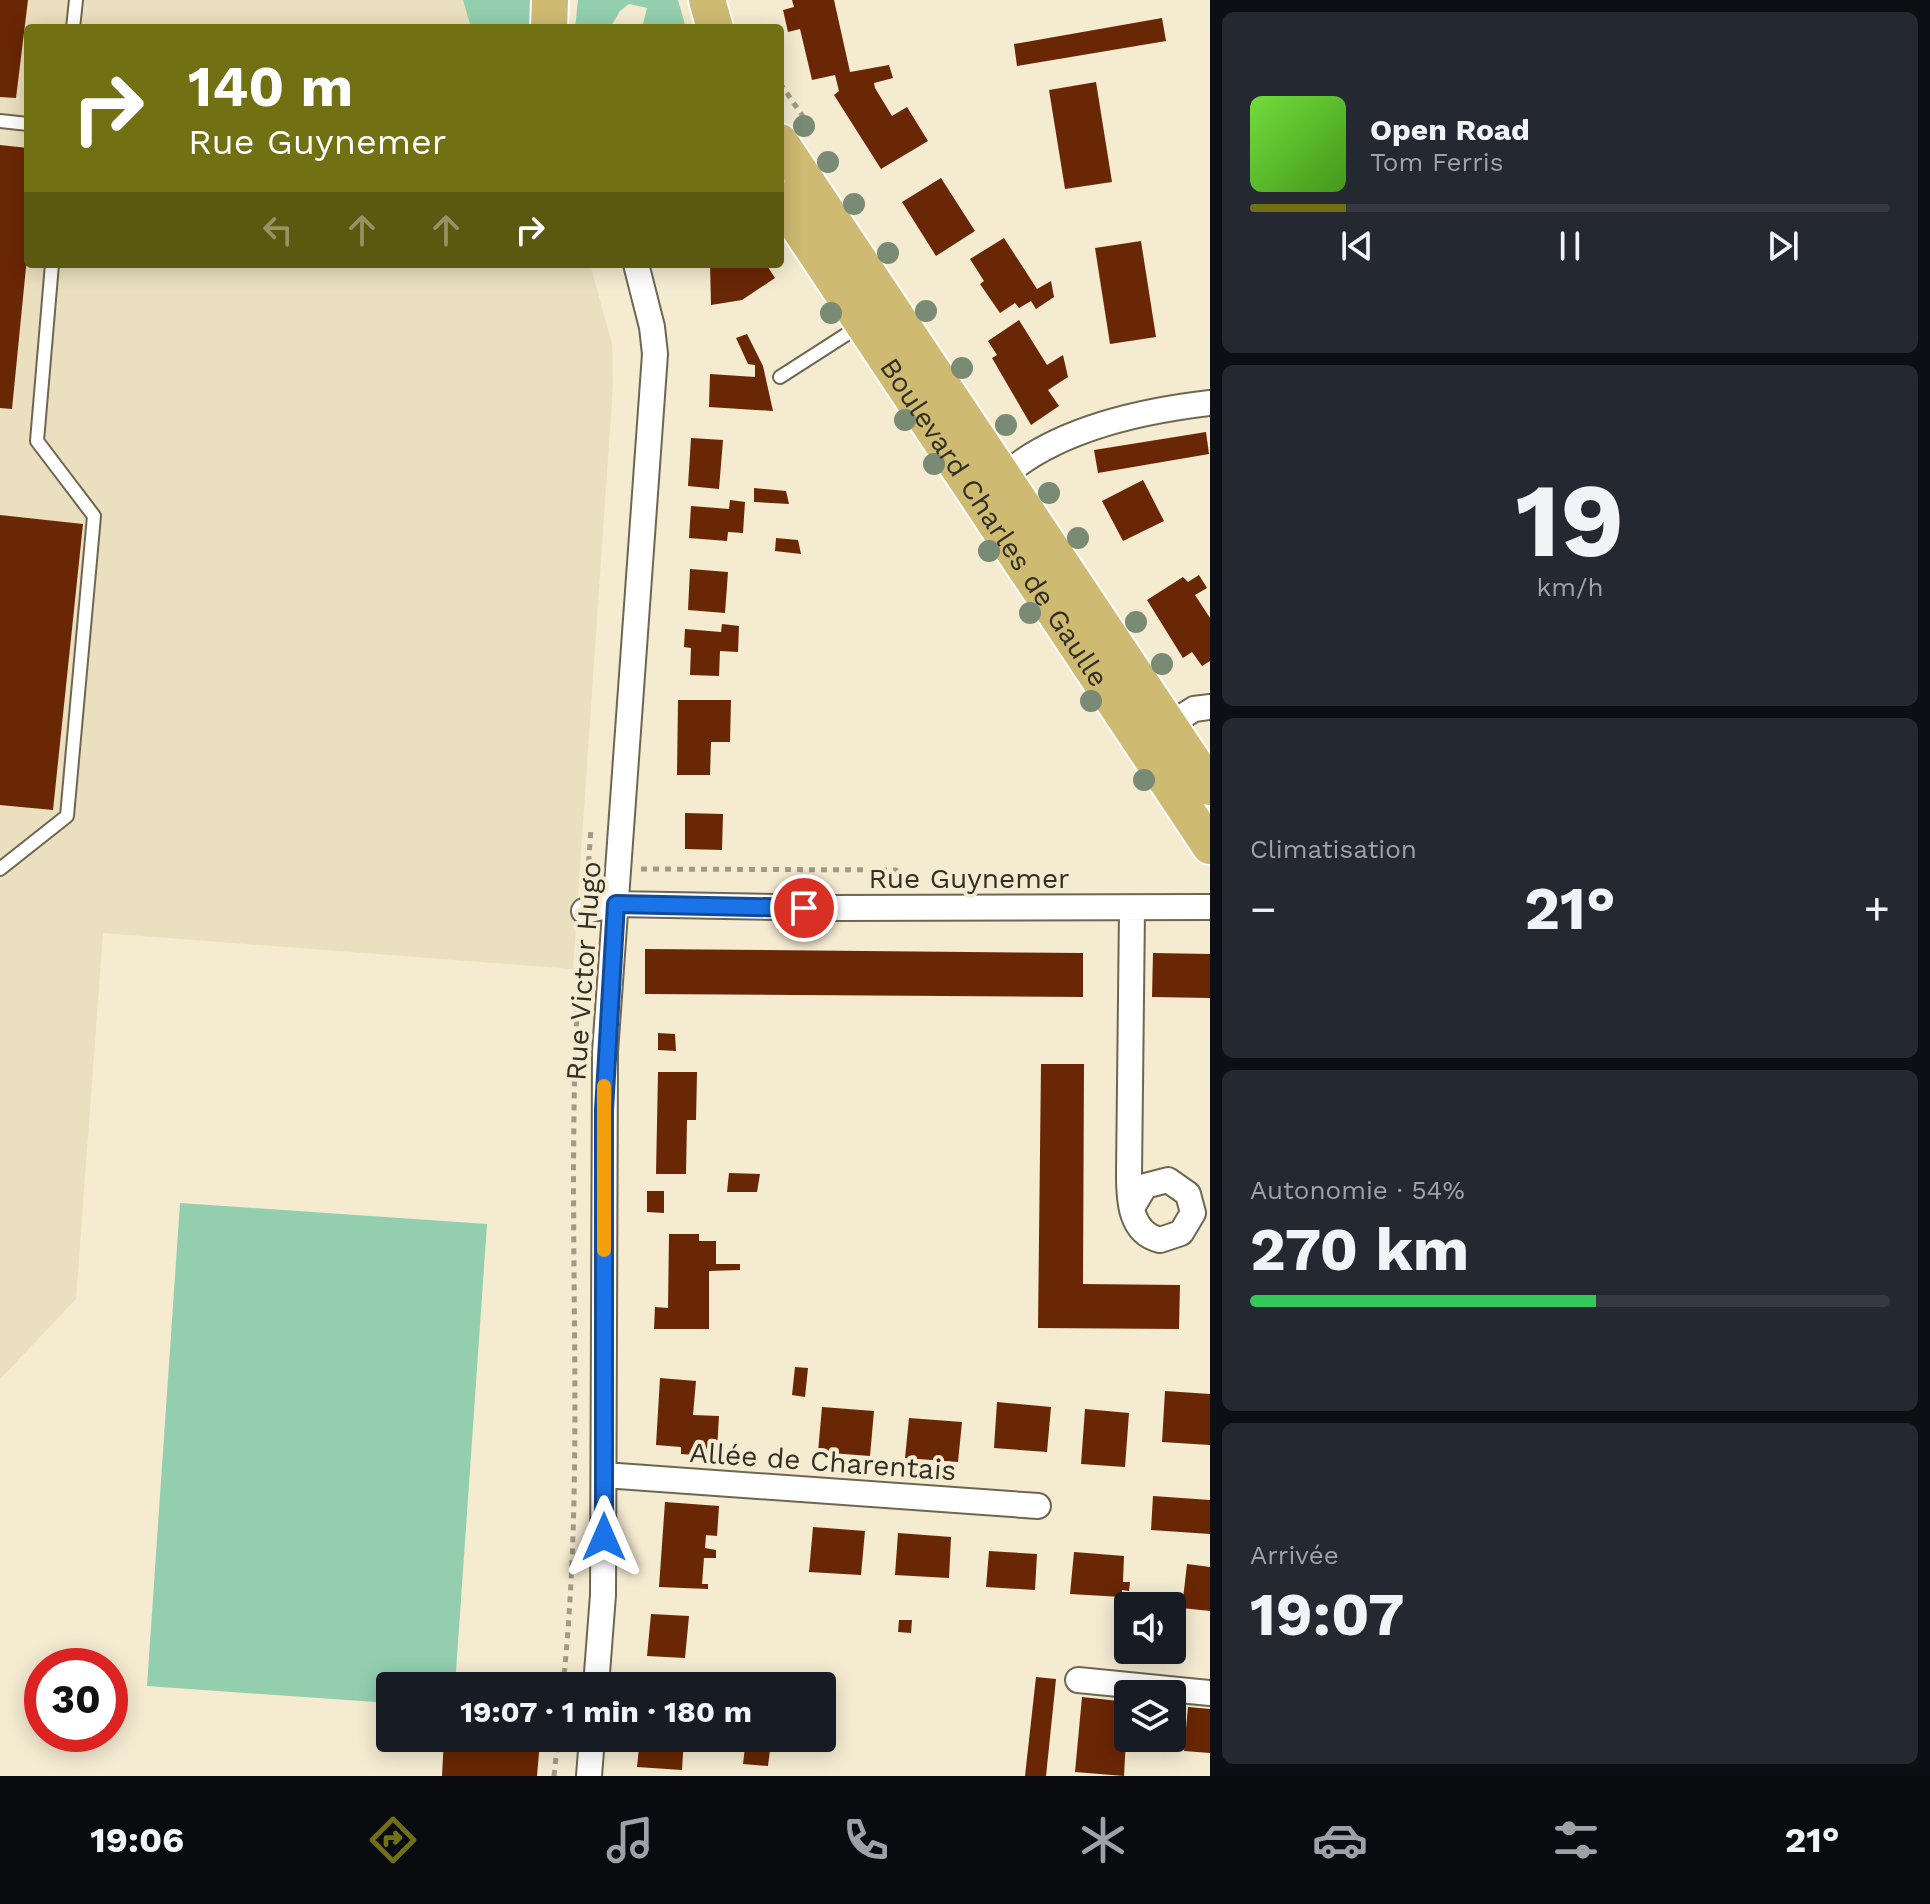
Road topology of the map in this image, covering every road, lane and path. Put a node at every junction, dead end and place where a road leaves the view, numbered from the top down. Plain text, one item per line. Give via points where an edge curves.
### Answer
1 (76, 0) edge
2 (550, 0) edge
3 (73, 24) edge
4 (549, 24) edge
5 (0, 121) edge
6 (24, 124) edge
7 (784, 148) edge
8 (784, 205) edge
9 (52, 268) edge
10 (637, 268) edge
11 (863, 324) junction
12 (780, 377) dead end
13 (1210, 403) edge
14 (1005, 475) junction
15 (1210, 707) edge
16 (1169, 725) junction
17 (1210, 787) edge
18 (1210, 846) edge
19 (0, 869) edge
20 (588, 869) dead end
21 (619, 870) junction
22 (616, 904) junction
23 (1210, 907) edge
24 (897, 908) junction
25 (1132, 909) junction
26 (584, 911) dead end
27 (1133, 1206) dead end
28 (604, 1475) junction
29 (1038, 1506) dead end
30 (597, 1672) edge
31 (1078, 1680) dead end
32 (1210, 1693) edge
33 (557, 1752) edge
34 (591, 1752) edge
35 (556, 1774) edge
36 (589, 1776) edge

1 - 3 lane
2 - 4 main road
5 - 6 lane
7 - 14 main road, Boulevard Charles de Gaulle
8 - 11 main road, Boulevard Charles de Gaulle
9 - 19 lane via 37,441 94,516 67,816
10 - 21 street, Rue Victor Hugo via 655,354
11 - 12 lane
11 - 18 main road, Boulevard Charles de Gaulle
13 - 14 street via 1093,428 1022,460
14 - 16 main road, Boulevard Charles de Gaulle
15 - 16 street via 1194,709
16 - 17 main road, Boulevard Charles de Gaulle
20 - 21 path
21 - 22 street, Rue Victor Hugo
21 - 24 path via 896,870
22 - 24 street, Rue Guynemer
22 - 26 street, Rue Guynemer
22 - 28 street, Rue Victor Hugo via 605,1052
23 - 25 street, Rue Guynemer
24 - 25 street, Rue Guynemer
25 - 27 street
28 - 29 street, Allée de Charentais
28 - 30 street, Rue Victor Hugo
31 - 32 street
33 - 35 path
34 - 36 street

